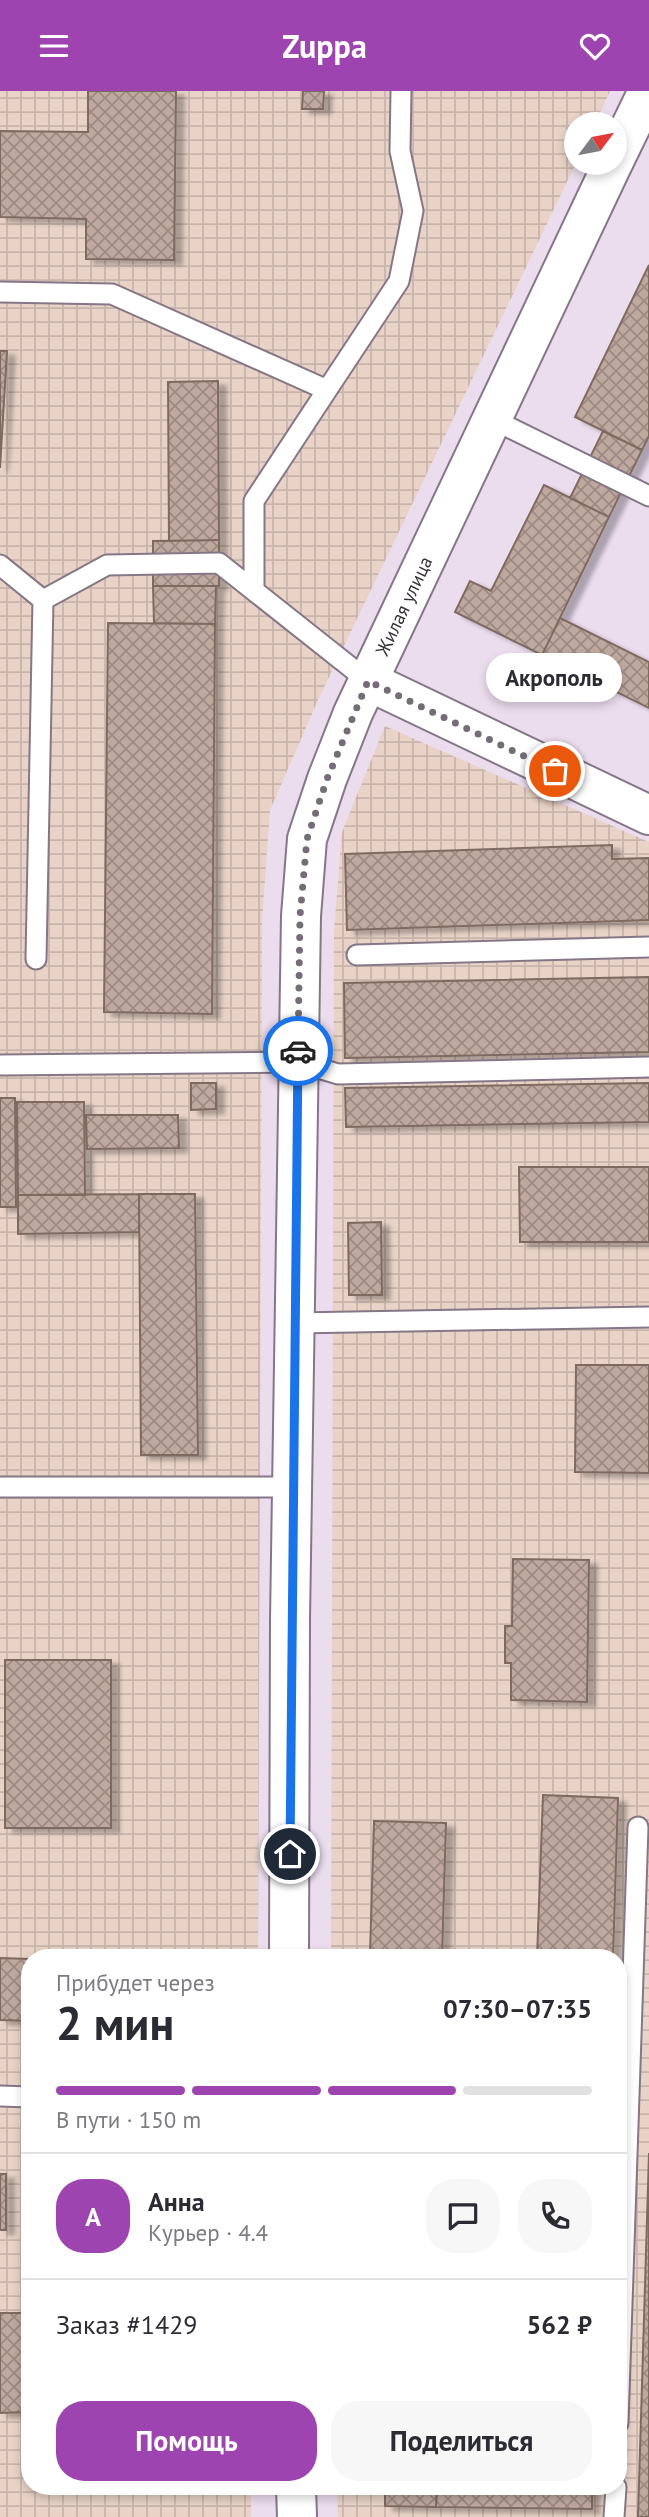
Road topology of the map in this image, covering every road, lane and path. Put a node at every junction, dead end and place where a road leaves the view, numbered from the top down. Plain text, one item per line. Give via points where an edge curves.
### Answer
1 (401, 91) edge
2 (648, 91) edge
3 (627, 135) edge
4 (608, 175) edge
5 (0, 292) edge
6 (327, 390) junction
7 (492, 419) junction
8 (649, 496) edge
9 (0, 565) edge
10 (254, 590) junction
11 (43, 600) junction
12 (368, 681) junction
13 (649, 815) edge
14 (649, 947) edge
15 (357, 955) dead end
16 (36, 959) dead end
17 (298, 1062) junction
18 (0, 1065) edge
19 (649, 1067) edge
20 (649, 1317) edge
21 (295, 1324) junction
22 (0, 1487) edge
23 (293, 1487) junction
24 (639, 1828) dead end
25 (289, 1949) edge
26 (0, 2096) edge
27 (21, 2097) edge
28 (627, 2168) edge
29 (296, 2495) edge
30 (615, 2495) edge
31 (297, 2517) edge
32 (614, 2517) edge

1 - 6 lane via 400,151 413,211 399,281
2 - 3 main road, Жилая улица
4 - 7 main road, Жилая улица
5 - 6 lane via 112,294
6 - 10 lane via 254,501
7 - 8 lane
7 - 12 main road, Жилая улица
9 - 11 lane
10 - 11 lane via 219,563 107,565
10 - 12 lane
11 - 16 lane
12 - 13 main road
12 - 17 main road, Жилая улица via 307,839 300,916
14 - 15 lane
17 - 18 lane
17 - 19 lane via 338,1074
17 - 21 main road, Жилая улица
20 - 21 lane
21 - 23 main road, Жилая улица
22 - 23 lane
23 - 25 main road, Жилая улица
24 - 28 lane
26 - 27 lane
29 - 31 main road
30 - 32 lane

